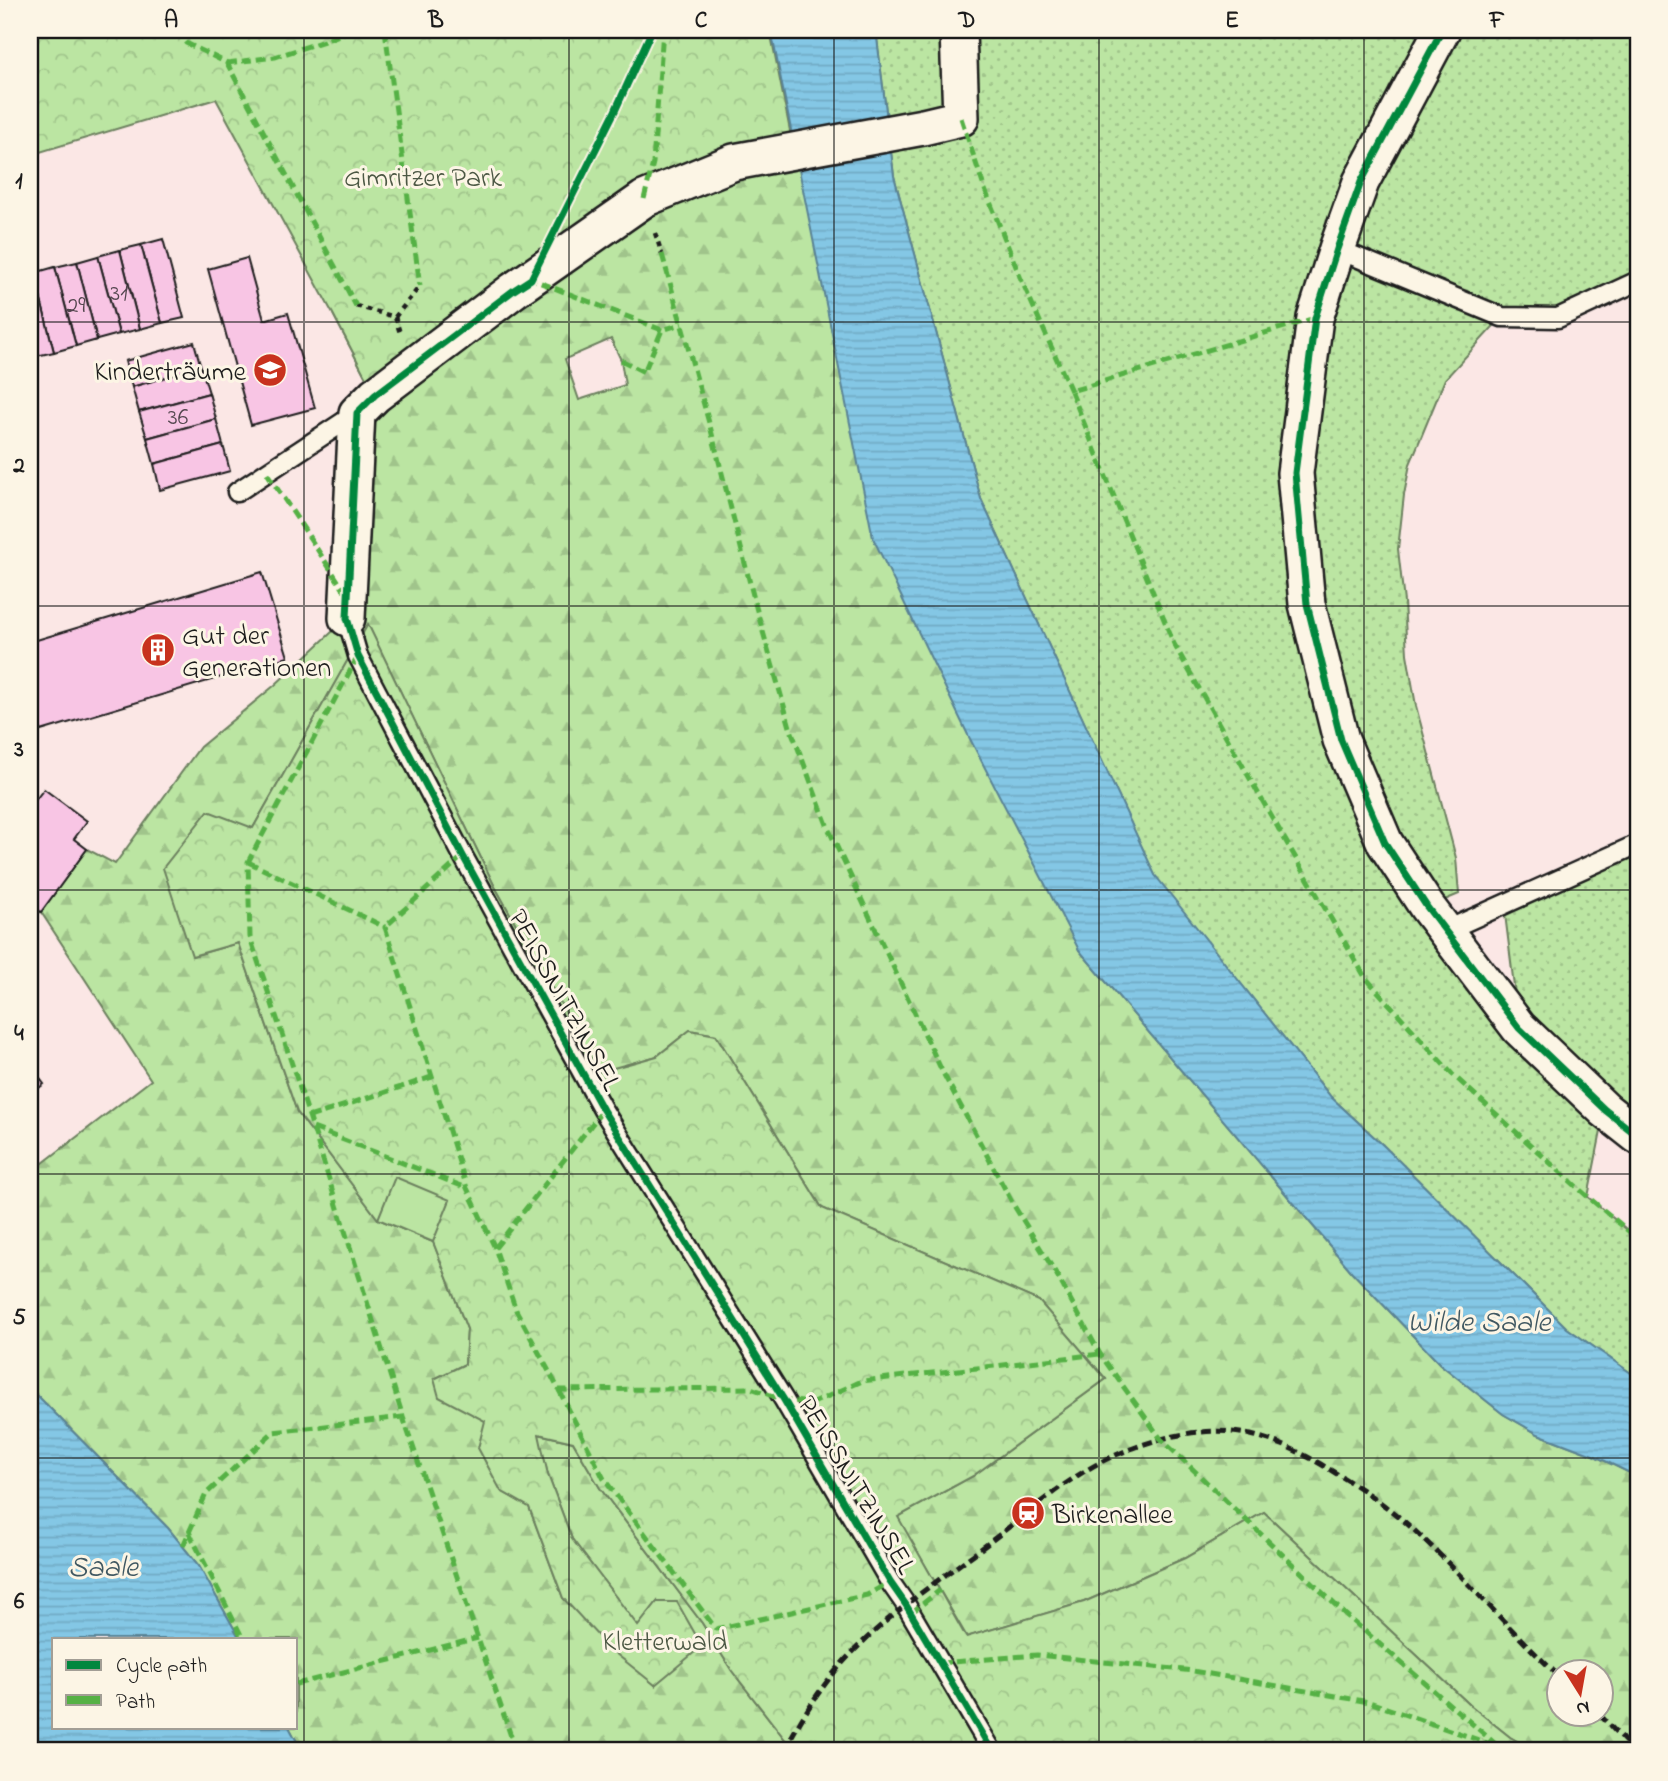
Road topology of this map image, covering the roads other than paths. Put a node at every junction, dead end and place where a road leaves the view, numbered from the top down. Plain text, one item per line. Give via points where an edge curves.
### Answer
1 (958, 30) edge
2 (1442, 30) edge
3 (1338, 248) junction
4 (1638, 281) edge
5 (357, 413) junction
6 (237, 492) dead end
7 (347, 618) joint
8 (1638, 844) edge
9 (1445, 931) junction
10 (1638, 1136) edge
11 (992, 1751) edge

1 - 5 street via 961,118 734,162 644,199 514,290
2 - 3 street via 1362,182
3 - 4 lane via 1502,317 1558,318
3 - 9 street via 1315,318 1295,473 1307,604 1341,740 1385,843
5 - 6 lane
5 - 7 street, PEISSNITZINSEL
7 - 11 lane, PEISSNITZINSEL via 358,656 419,774 603,1110 784,1400
8 - 9 lane
9 - 10 street via 1519,1028

